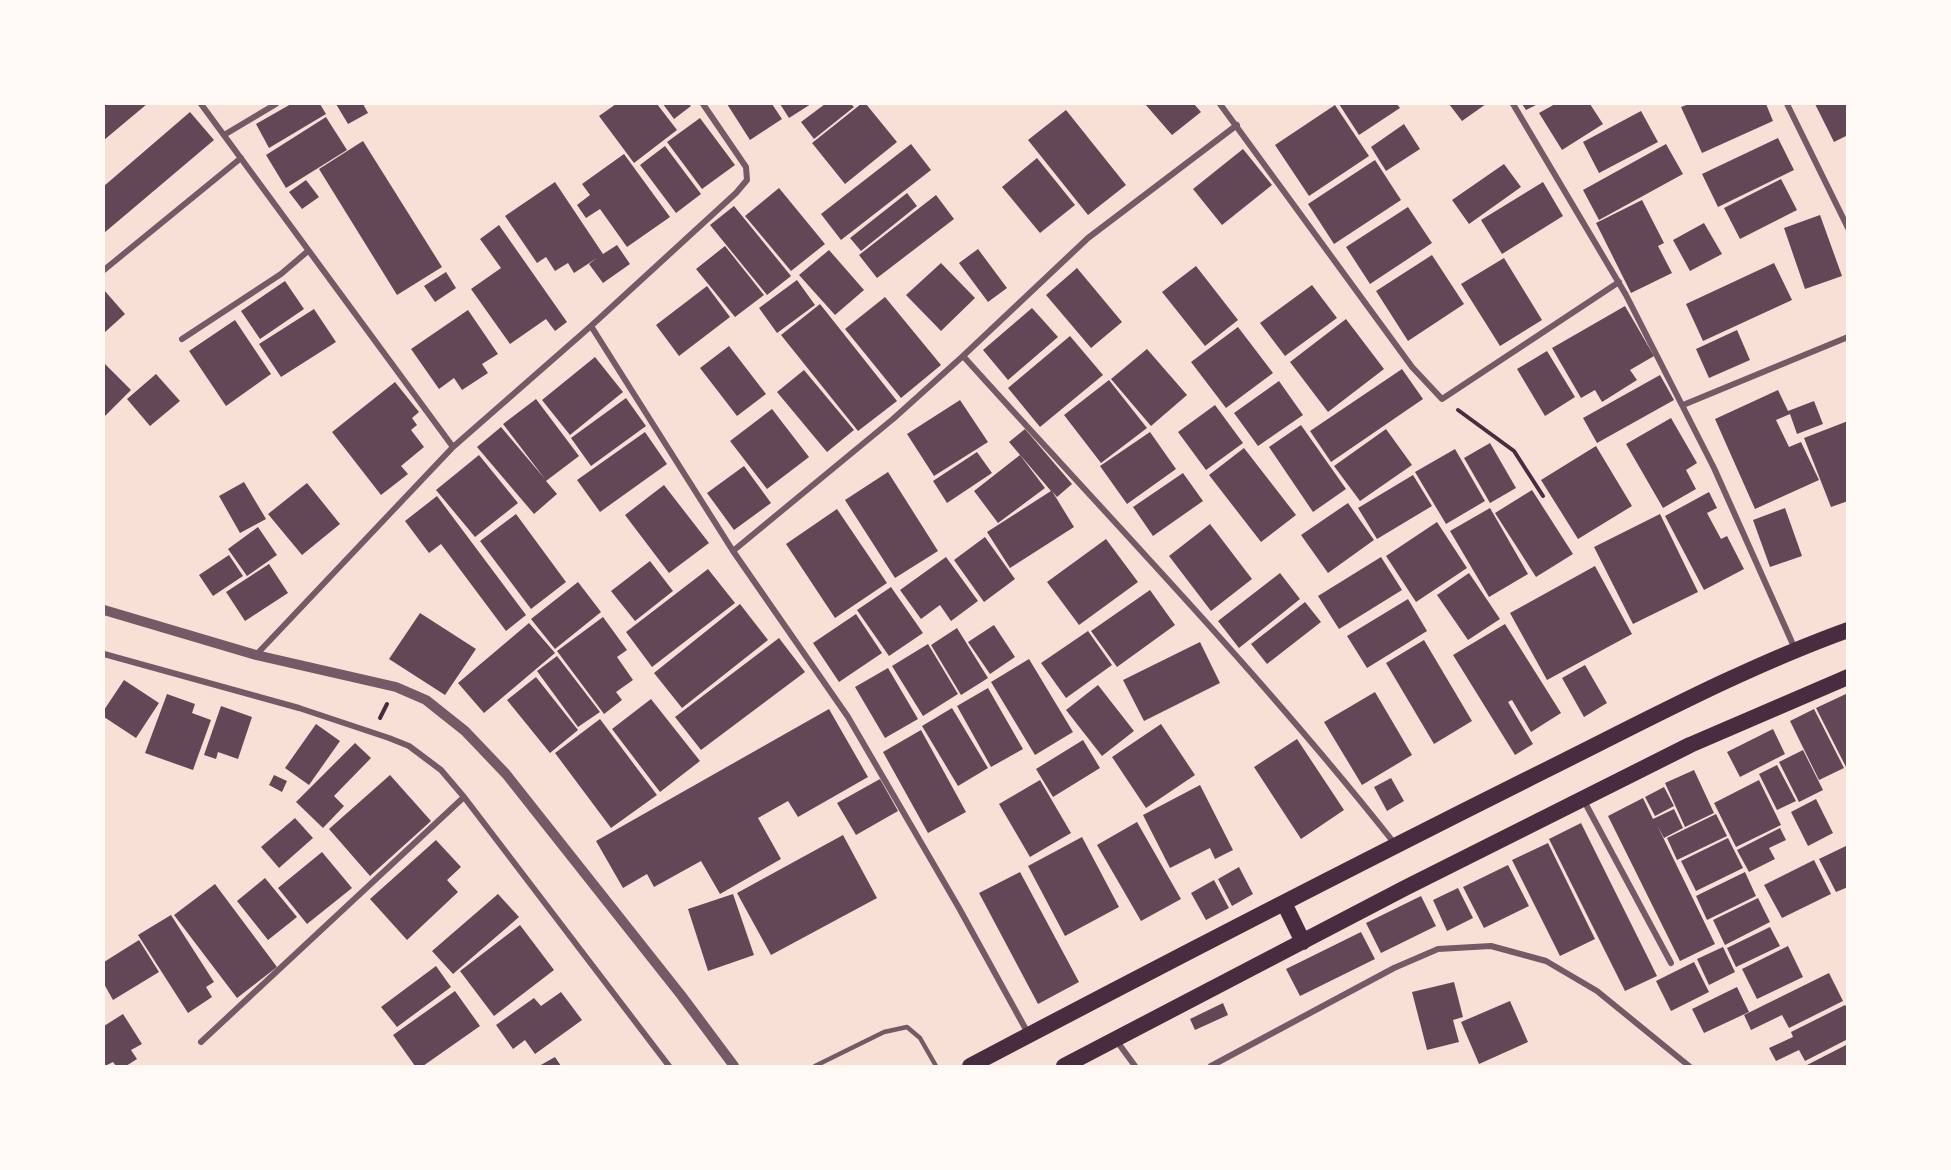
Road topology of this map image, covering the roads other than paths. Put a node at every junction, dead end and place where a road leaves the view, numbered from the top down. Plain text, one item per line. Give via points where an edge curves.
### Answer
1 (201, 104) edge
2 (276, 104) edge
3 (703, 104) edge
4 (1220, 104) edge
5 (1513, 104) edge
6 (1787, 104) edge
7 (1237, 125) junction
8 (224, 135) junction
9 (241, 158) junction
10 (1848, 228) edge
11 (308, 251) junction
12 (104, 270) edge
13 (1619, 282) junction
14 (591, 326) junction
15 (1848, 337) edge
16 (182, 339) dead end
17 (963, 356) junction
18 (1683, 405) junction
19 (453, 447) junction
20 (733, 551) junction
21 (104, 610) edge
22 (1848, 630) edge
23 (1795, 649) junction
24 (104, 654) edge
25 (256, 655) junction
26 (1848, 677) edge
27 (464, 797) junction
28 (1583, 799) junction
29 (1396, 845) junction
30 (1284, 903) junction
31 (1303, 942) junction
32 (1671, 963) dead end
33 (1030, 1035) junction
34 (1115, 1040) junction
35 (201, 1042) dead end
36 (669, 1066) edge
37 (734, 1066) edge
38 (815, 1066) edge
39 (936, 1066) edge
40 (970, 1066) edge
41 (1064, 1066) edge
42 (1135, 1066) edge
43 (1211, 1066) edge
44 (1689, 1066) edge

1 - 8 street
2 - 8 street
3 - 14 street via 739,154 747,180
4 - 7 street
5 - 13 street
6 - 10 street
7 - 13 street via 1412,367 1442,399
7 - 17 street via 1088,238
8 - 9 street
9 - 11 street
9 - 12 street
11 - 16 street via 281,274
11 - 19 street
13 - 18 street
14 - 19 street
14 - 20 street
15 - 18 street
17 - 20 street
17 - 29 street via 1334,766
18 - 23 street
19 - 25 street
20 - 33 street via 848,717
21 - 25 street
22 - 23 highway
23 - 29 highway
24 - 27 street via 276,701 409,746 441,771
25 - 37 street via 396,687 426,700 465,731 506,774
26 - 28 highway via 1690,745
27 - 35 street
27 - 36 street
28 - 31 highway
28 - 32 street
29 - 30 highway
30 - 31 highway
30 - 33 highway
31 - 34 highway
33 - 40 highway
34 - 41 highway
34 - 42 street
38 - 39 lane via 884,1032 906,1027 920,1038
43 - 44 street via 1394,968 1438,949 1491,946 1546,961 1597,991

